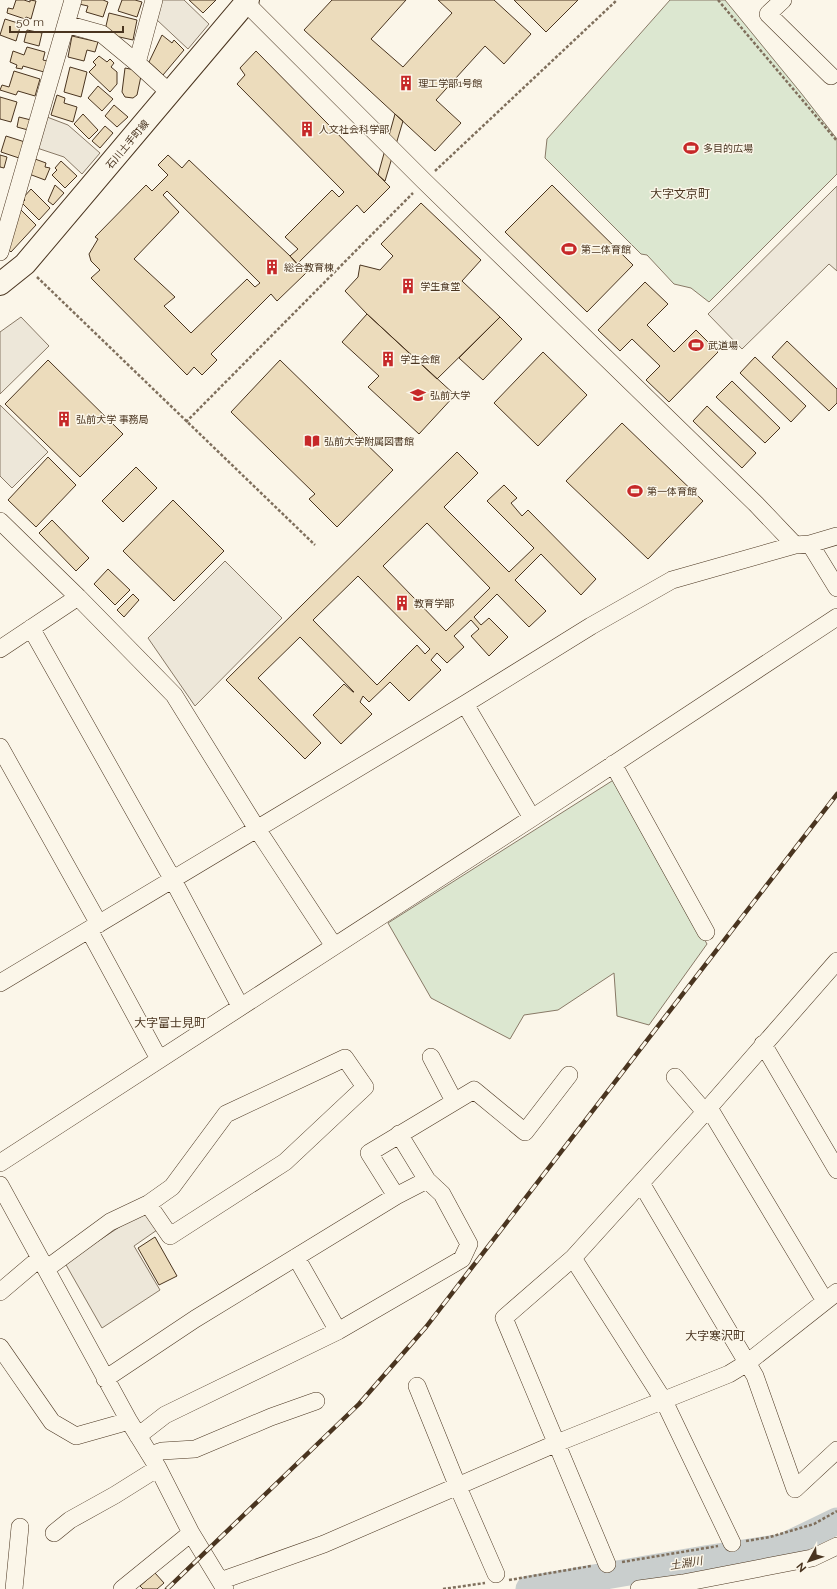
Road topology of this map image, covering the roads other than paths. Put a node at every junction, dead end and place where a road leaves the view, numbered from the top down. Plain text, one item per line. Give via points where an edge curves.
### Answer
1 (73, 0) edge
2 (154, 0) edge
3 (783, 0) edge
4 (246, 1) edge
5 (66, 24) junction
6 (137, 63) junction
7 (835, 76) edge
8 (170, 93) junction
9 (0, 252) edge
10 (8, 272) edge
11 (0, 520) edge
12 (837, 536) edge
13 (802, 545) junction
14 (837, 588) edge
15 (78, 597) junction
16 (837, 617) edge
17 (31, 628) junction
18 (0, 649) edge
19 (465, 704) junction
20 (0, 746) edge
21 (613, 764) junction
22 (532, 818) junction
23 (257, 829) junction
24 (173, 880) junction
25 (94, 927) junction
26 (706, 932) dead end
27 (334, 946) junction
28 (837, 961) edge
29 (0, 983) edge
30 (240, 1006) junction
31 (763, 1044) junction
32 (431, 1057) dead end
33 (159, 1059) junction
34 (569, 1075) dead end
35 (675, 1077) dead end
36 (454, 1101) junction
37 (707, 1110) junction
38 (399, 1134) junction
39 (0, 1163) edge
40 (837, 1170) edge
41 (426, 1180) junction
42 (641, 1183) junction
43 (0, 1185) edge
44 (396, 1196) junction
45 (148, 1204) junction
46 (296, 1257) junction
47 (573, 1258) junction
48 (43, 1263) junction
49 (0, 1292) edge
50 (831, 1297) edge
51 (338, 1331) junction
52 (0, 1347) edge
53 (747, 1363) junction
54 (105, 1379) junction
55 (417, 1386) dead end
56 (664, 1400) junction
57 (316, 1401) dead end
58 (129, 1421) junction
59 (138, 1436) junction
60 (557, 1443) junction
61 (837, 1450) edge
62 (154, 1462) junction
63 (458, 1487) junction
64 (20, 1527) dead end
65 (54, 1533) dead end
66 (191, 1533) junction
67 (732, 1544) road end
68 (837, 1546) edge
69 (607, 1564) road end
70 (496, 1579) road end
71 (222, 1585) edge
72 (14, 1589) edge
73 (122, 1589) edge
74 (639, 1589) edge

1 - 5 street
2 - 6 street
3 - 7 street via 768,14
4 - 8 main road, 石川土手町線
4 - 13 street via 424,181 756,504
5 - 6 street via 102,34
5 - 9 street
6 - 8 street
8 - 10 main road, 石川土手町線
11 - 15 street
12 - 13 street
13 - 14 street
13 - 19 street via 672,580 591,626
15 - 17 street
15 - 23 street via 174,695
16 - 21 street
17 - 18 street
17 - 24 street
19 - 22 street
19 - 23 street
20 - 25 street
21 - 22 street
21 - 26 street
22 - 27 street
23 - 24 street
23 - 27 street
24 - 25 street
24 - 30 street
25 - 29 street
25 - 33 street
27 - 30 street
28 - 31 street
30 - 33 street
31 - 37 street
31 - 40 street
32 - 36 street
33 - 39 street
34 - 36 street via 525,1132 474,1090
35 - 37 street
36 - 38 street
37 - 42 street
37 - 50 street
38 - 41 street
38 - 44 street via 369,1153
41 - 44 street
41 - 51 street via 442,1194 469,1244 462,1259
42 - 47 street
42 - 53 street
43 - 48 street
44 - 46 street
45 - 45 street via 170,1236 285,1162 365,1087 345,1058 226,1114 172,1187
45 - 48 street via 110,1222
46 - 51 street
46 - 54 street via 195,1319
47 - 56 street
47 - 60 street via 504,1318
48 - 49 street
48 - 54 street
50 - 53 street
51 - 59 street via 165,1415
52 - 58 street via 52,1422 76,1436
53 - 56 street via 730,1374
53 - 61 street via 755,1376 795,1489
54 - 58 street
55 - 63 street
56 - 60 street
56 - 67 street
57 - 62 street via 195,1449 162,1451
58 - 59 street
59 - 62 street
60 - 63 street
60 - 69 street
62 - 65 street via 115,1495 70,1520
62 - 66 street
63 - 70 street
63 - 71 street
64 - 72 street
66 - 71 street
66 - 73 street
68 - 74 street via 812,1558

